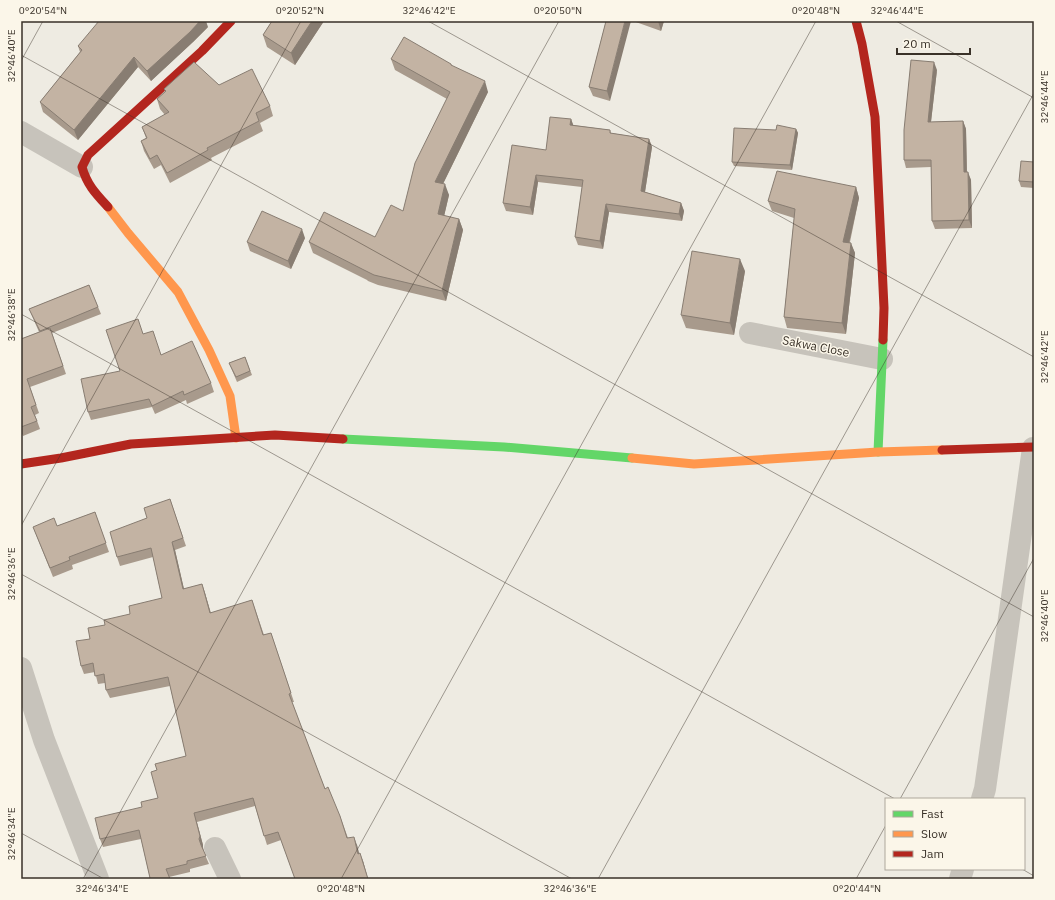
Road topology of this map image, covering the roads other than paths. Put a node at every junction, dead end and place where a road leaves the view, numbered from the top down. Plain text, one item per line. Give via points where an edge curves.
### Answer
1 (231, 21) edge
2 (856, 21) edge
3 (21, 132) edge
4 (82, 167) junction
5 (750, 333) dead end
6 (882, 359) junction
7 (236, 438) junction
8 (1033, 448) edge
9 (878, 452) junction
10 (21, 464) edge
11 (21, 668) edge
12 (982, 798) edge
13 (215, 848) dead end
14 (98, 879) edge
15 (230, 879) edge

1 - 4 street via 88,155
2 - 6 street via 875,117 884,308
3 - 4 street
4 - 7 street via 92,189 178,292 230,396
5 - 6 street, Sakwa Close
6 - 9 street
7 - 9 street via 275,435 504,447 694,464
7 - 10 street via 131,444
8 - 9 street
8 - 12 street
11 - 14 street via 44,740
13 - 15 street

